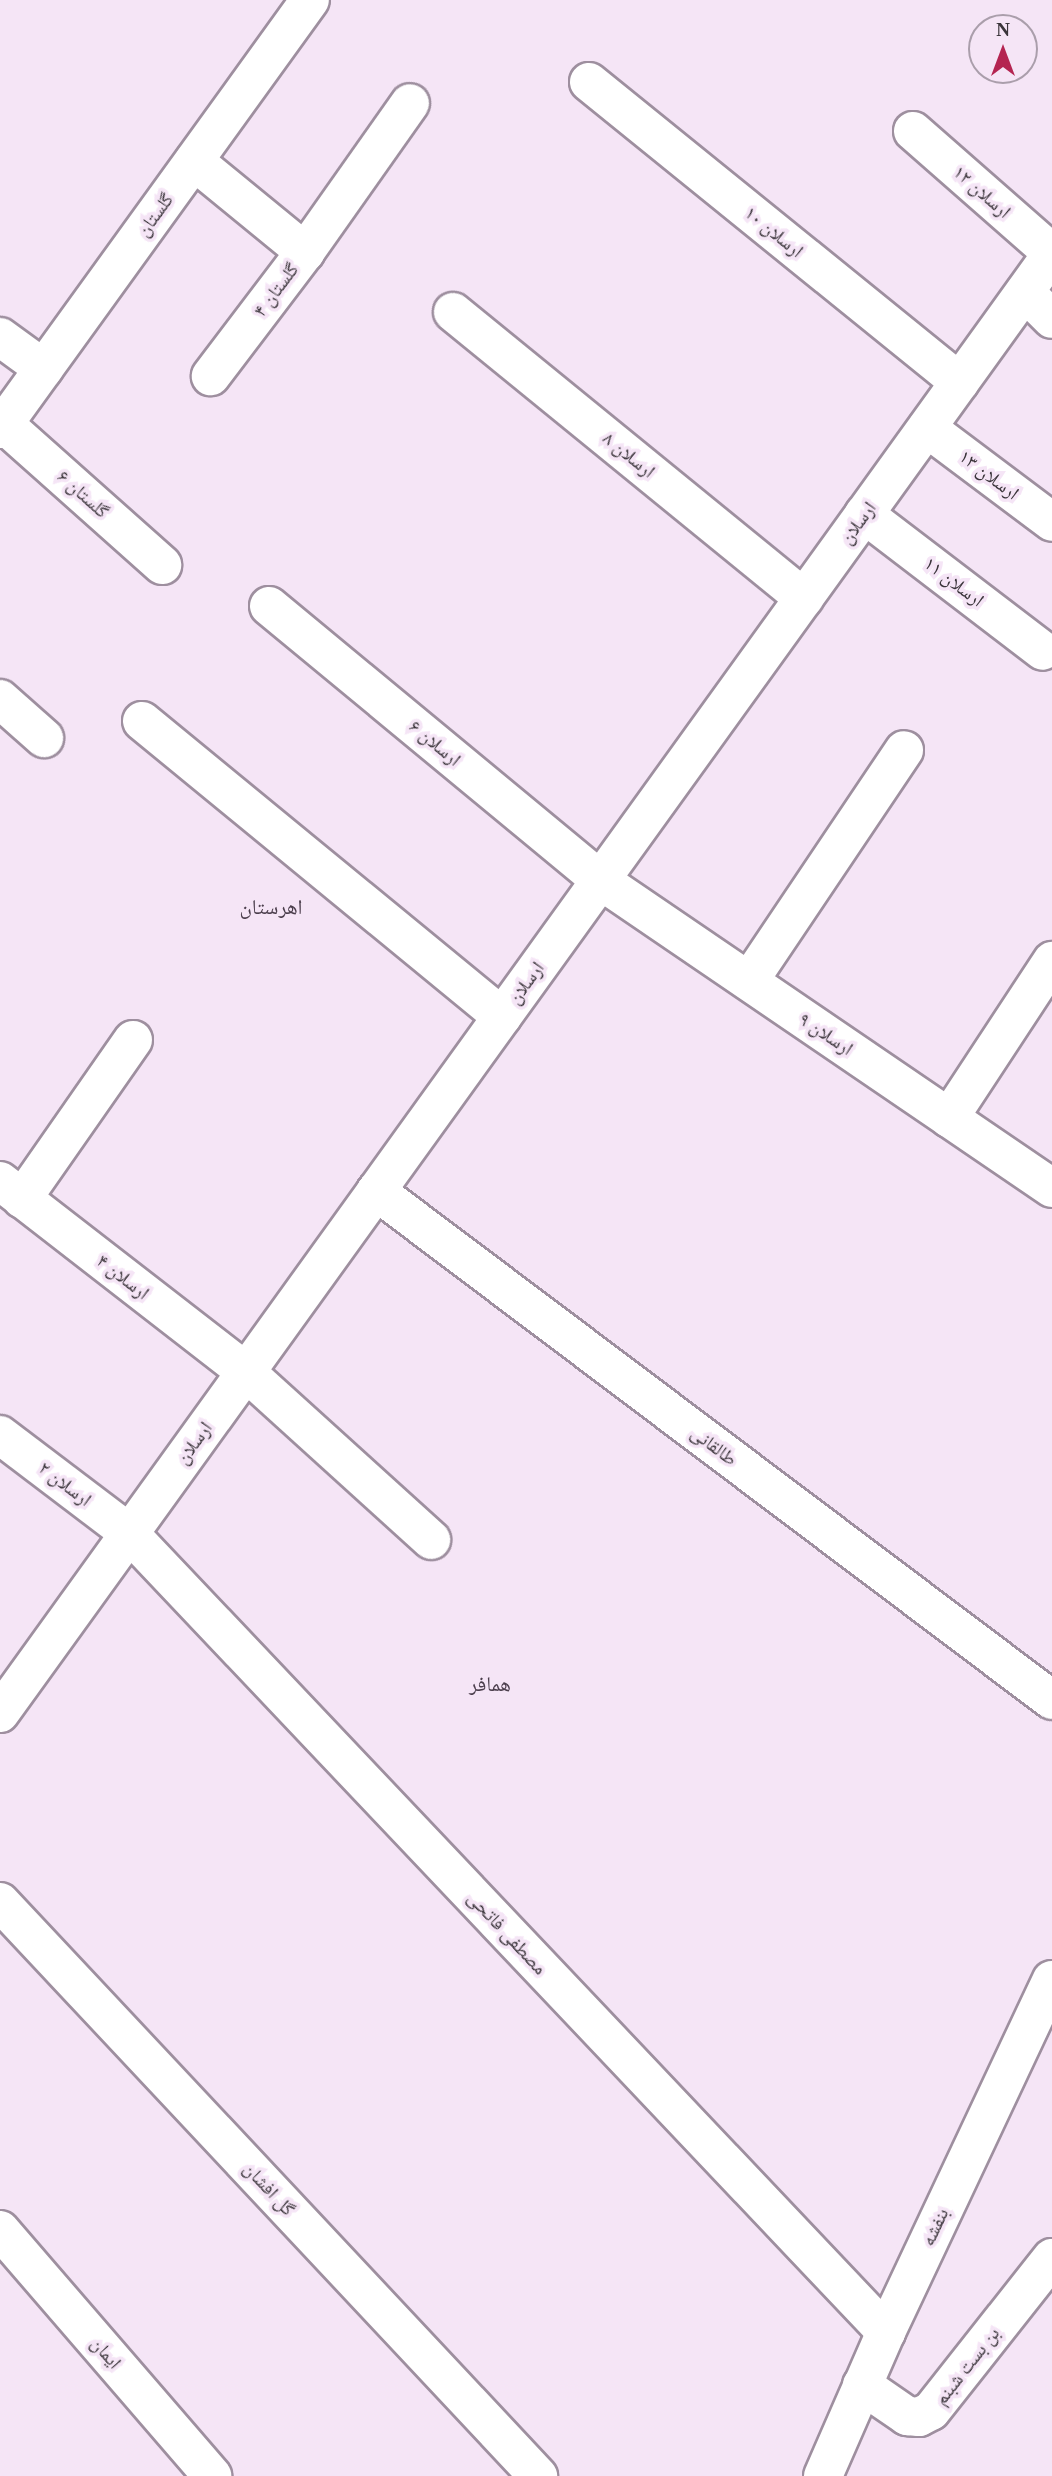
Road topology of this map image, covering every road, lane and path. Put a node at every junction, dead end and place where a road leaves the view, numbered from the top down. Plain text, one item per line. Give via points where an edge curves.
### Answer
1 (310, 0) edge
2 (589, 82) dead end
3 (410, 103) dead end
4 (913, 131) dead end
5 (194, 161) junction
6 (305, 252) junction
7 (1052, 253) edge
8 (1025, 292) junction
9 (453, 312) dead end
10 (1052, 319) edge
11 (0, 337) edge
12 (44, 369) junction
13 (211, 376) dead end
14 (960, 382) junction
15 (2, 427) edge
16 (927, 428) junction
17 (864, 514) junction
18 (1052, 522) edge
19 (162, 565) dead end
20 (804, 598) junction
21 (269, 606) dead end
22 (1043, 651) dead end
23 (0, 699) edge
24 (142, 721) dead end
25 (44, 738) dead end
26 (904, 750) dead end
27 (600, 880) junction
28 (1052, 961) edge
29 (749, 981) junction
30 (502, 1017) junction
31 (134, 1040) dead end
32 (949, 1118) junction
33 (1052, 1188) edge
34 (11, 1190) edge
35 (376, 1191) junction
36 (246, 1371) junction
37 (0, 1435) edge
38 (129, 1534) junction
39 (431, 1540) dead end
40 (1052, 1700) edge
41 (0, 1713) edge
42 (0, 1902) edge
43 (1052, 1980) edge
44 (0, 2230) edge
45 (1052, 2258) edge
46 (886, 2332) junction
47 (862, 2385) junction
48 (212, 2476) edge
49 (538, 2476) edge
50 (823, 2476) edge

1 - 5 street, گلستان
2 - 14 street, ارسلان ۱۰
3 - 6 street
4 - 7 street, ارسلان ۱۲
5 - 6 street, گلستان ۴
5 - 12 street, گلستان
6 - 13 street, گلستان ۴
7 - 8 street, ارسلان
8 - 10 street
8 - 14 street, ارسلان
9 - 20 street, ارسلان ۸
11 - 12 street
12 - 15 street, گلستان
14 - 16 street, ارسلان
15 - 19 street, گلستان ۶
16 - 17 street, ارسلان
16 - 18 street, ارسلان ۱۳
17 - 20 street, ارسلان
17 - 22 street, ارسلان ۱۱
20 - 27 street, ارسلان
21 - 27 street, ارسلان ۶
23 - 25 street
24 - 30 street
26 - 29 street
27 - 29 street, ارسلان ۹
27 - 30 street, ارسلان
28 - 32 street
29 - 32 street, ارسلان ۹
30 - 35 street, ارسلان
31 - 34 street
32 - 33 street, ارسلان ۹
34 - 36 street, ارسلان ۴
35 - 36 street, ارسلان
35 - 40 street, طالقانی
36 - 38 street, ارسلان
36 - 39 street, ارسلان ۴
37 - 38 street, ارسلان ۲
38 - 41 street, ارسلان
38 - 46 street, مصطفی فاتحی
42 - 49 street, گل افشان
43 - 46 street, بنفشه
44 - 48 street, ایمان
45 - 47 street, بن بست شبنم via 931,2411 907,2416
46 - 47 street, بنفشه
47 - 50 street, بنفشه

